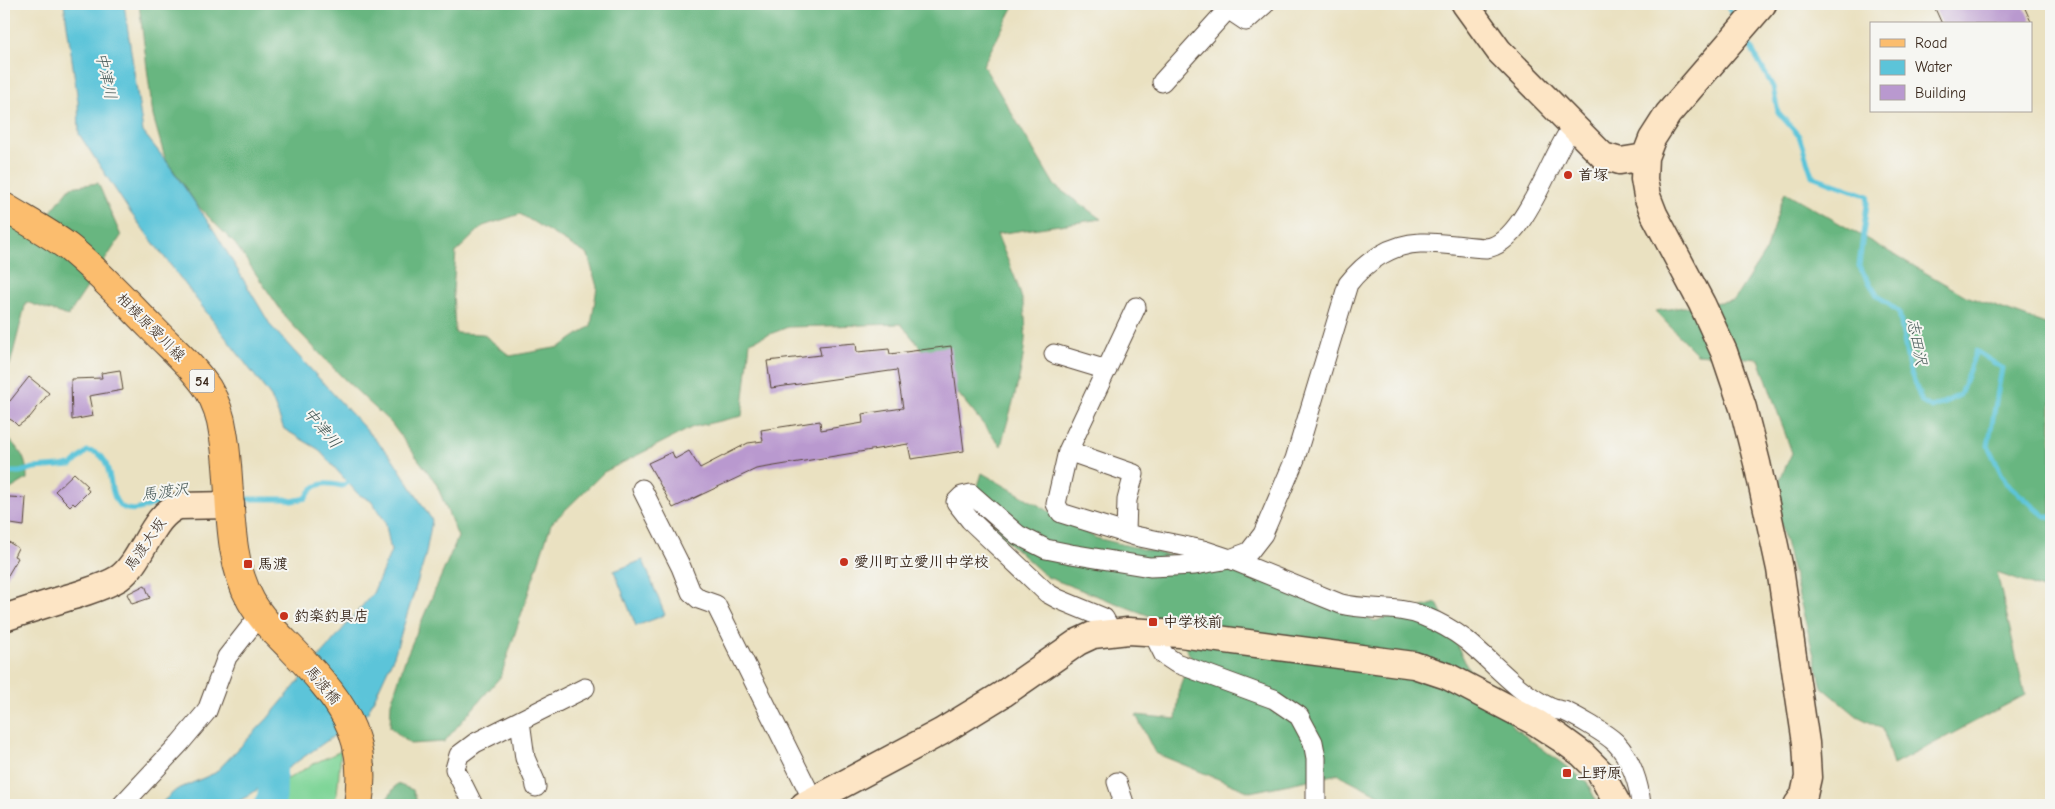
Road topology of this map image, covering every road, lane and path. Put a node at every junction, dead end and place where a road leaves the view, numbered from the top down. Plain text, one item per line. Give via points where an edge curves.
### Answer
1 (1265, 4) edge
2 (1465, 4) edge
3 (1751, 15) edge
4 (1162, 82) dead end
5 (1572, 127) junction
6 (1645, 157) junction
7 (4, 207) edge
8 (1136, 307) dead end
9 (1054, 354) dead end
10 (1107, 370) junction
11 (1068, 451) junction
12 (642, 489) dead end
13 (231, 505) junction
14 (1126, 533) junction
15 (1230, 559) junction
16 (4, 618) edge
17 (267, 623) junction
18 (1112, 632) junction
19 (1152, 632) junction
20 (585, 688) dead end
21 (520, 721) junction
22 (1118, 782) dead end
23 (536, 788) dead end
24 (808, 802) edge
25 (1123, 804) edge
26 (122, 805) edge
27 (358, 805) edge
28 (473, 805) edge
29 (1316, 805) edge
30 (1618, 805) edge
31 (1641, 805) edge
32 (1797, 805) edge

1 - 4 street via 1246,20 1228,9
2 - 5 street via 1499,51
3 - 6 street via 1668,114
5 - 6 street via 1603,156 1620,161
5 - 15 street via 1562,140 1533,202 1495,247 1412,244 1381,255 1348,284 1295,459 1263,534 1249,552
6 - 32 street via 1647,196 1724,352 1757,463 1780,569 1806,744 1808,777 1804,795
7 - 13 main road, 相模原愛川線 / 54 via 67,247 88,265 202,381 216,405 223,431
8 - 10 street
9 - 10 street
10 - 11 street
11 - 14 street via 1134,474 1127,500
11 - 14 street via 1056,504 1061,513
12 - 24 street via 691,592 716,606
13 - 16 street, 馬渡大坂 via 172,508 132,566 120,577
13 - 17 main road, 相模原愛川線 / 54 via 237,563 248,594
14 - 15 street
15 - 18 street via 1150,567 1054,550 1018,535 971,494 958,498 956,502 965,514 1039,586 1058,600 1104,618
15 - 31 street via 1341,604 1397,608 1452,630 1537,701 1564,712 1613,740 1629,762
17 - 26 street via 227,657 201,719
17 - 27 main road, 馬渡橋 / 54 via 331,692 348,717 358,748 361,776
18 - 19 street
18 - 24 street via 1078,642 941,732
19 - 29 street via 1164,655 1176,664 1274,698 1299,716 1316,758
19 - 30 street via 1414,665 1447,676 1536,723 1582,754 1600,772
20 - 21 street
21 - 23 street via 525,758
21 - 28 street via 475,743 459,755 455,769
22 - 25 street

